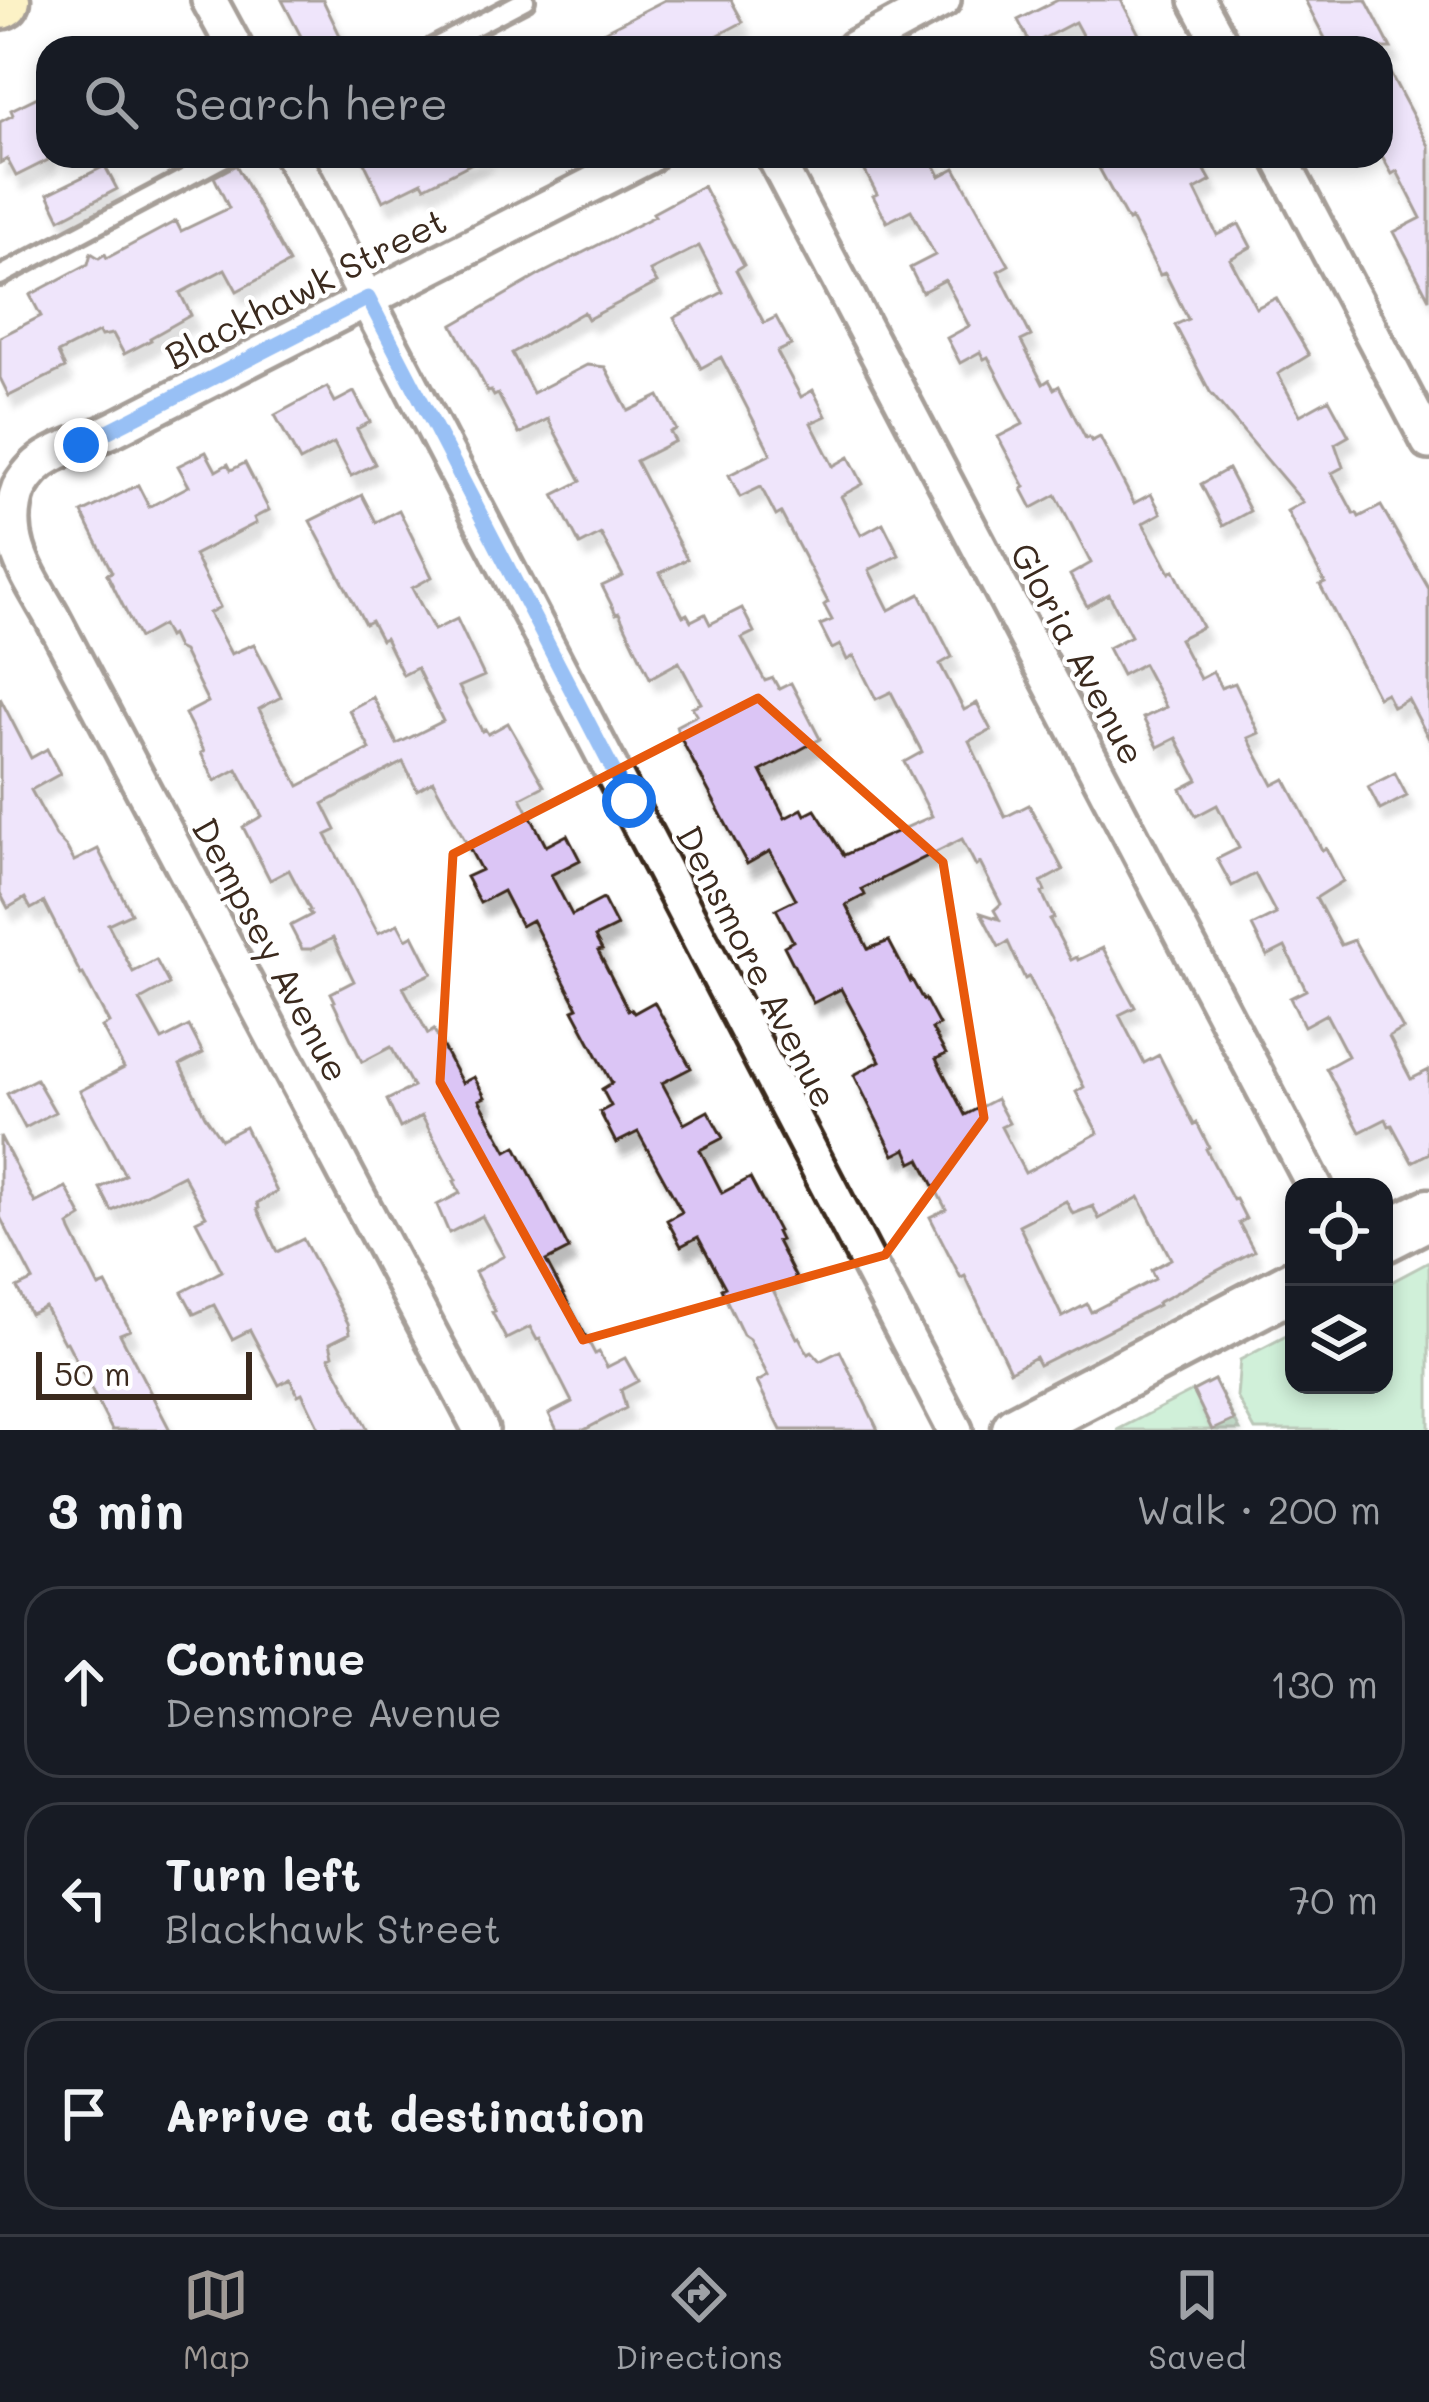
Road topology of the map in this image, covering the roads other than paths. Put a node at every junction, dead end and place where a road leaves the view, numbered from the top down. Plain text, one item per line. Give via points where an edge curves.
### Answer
1 (209, 0) edge
2 (525, 0) edge
3 (943, 0) edge
4 (1197, 0) edge
5 (228, 36) edge
6 (456, 36) edge
7 (876, 36) edge
8 (1216, 36) edge
9 (204, 168) edge
10 (298, 168) edge
11 (624, 168) edge
12 (780, 168) edge
13 (1285, 168) edge
14 (0, 275) edge
15 (368, 298) junction
16 (1429, 442) edge
17 (12, 502) joint
18 (1310, 1178) edge
19 (1429, 1214) edge
20 (1393, 1233) edge
21 (1292, 1286) edge
22 (481, 1430) edge
23 (955, 1430) edge
24 (1017, 1430) edge

1 - 5 street
2 - 6 lane
3 - 7 street
4 - 8 street
9 - 14 lane
10 - 15 street, Densmore Avenue
11 - 15 street, Blackhawk Street
12 - 18 street, Gloria Avenue
13 - 16 street
15 - 17 street, Blackhawk Street via 51,455
15 - 23 street, Densmore Avenue
17 - 22 street, Dempsey Avenue via 14,555
19 - 20 street
21 - 24 street

